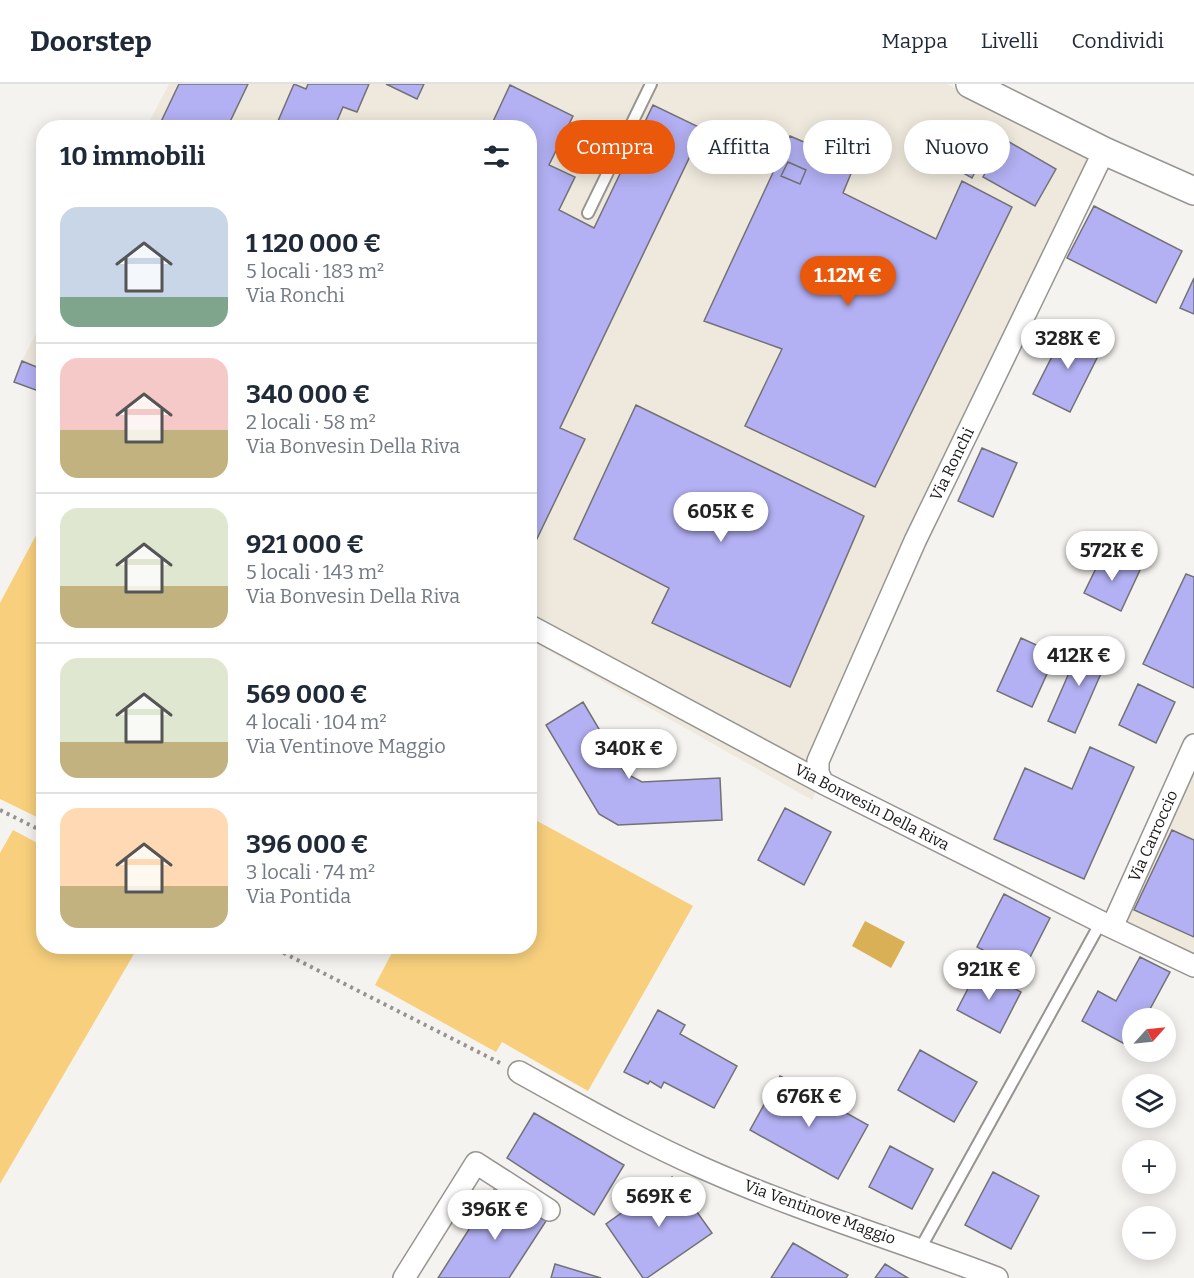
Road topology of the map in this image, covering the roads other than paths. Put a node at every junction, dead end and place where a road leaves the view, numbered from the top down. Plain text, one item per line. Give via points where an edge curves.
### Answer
1 (651, 84) edge
2 (970, 84) edge
3 (1104, 151) junction
4 (1194, 191) edge
5 (588, 213) dead end
6 (537, 630) edge
7 (1194, 745) edge
8 (823, 783) junction
9 (1106, 925) junction
10 (1194, 966) edge
11 (519, 1072) road end
12 (549, 1210) dead end
13 (920, 1249) junction
14 (404, 1278) edge
15 (997, 1278) edge

1 - 5 lane
2 - 3 street
3 - 4 street
3 - 8 street, Via Ronchi via 915,541 818,761
6 - 8 street, Via Bonvesin Della Riva
7 - 9 street, Via Carroccio
8 - 9 street, Via Bonvesin Della Riva
9 - 10 street, Via Bonvesin Della Riva
9 - 13 lane
11 - 13 street, Via Ventinove Maggio via 654,1146 708,1170
12 - 14 street via 476,1163
13 - 15 street, Via Ventinove Maggio

